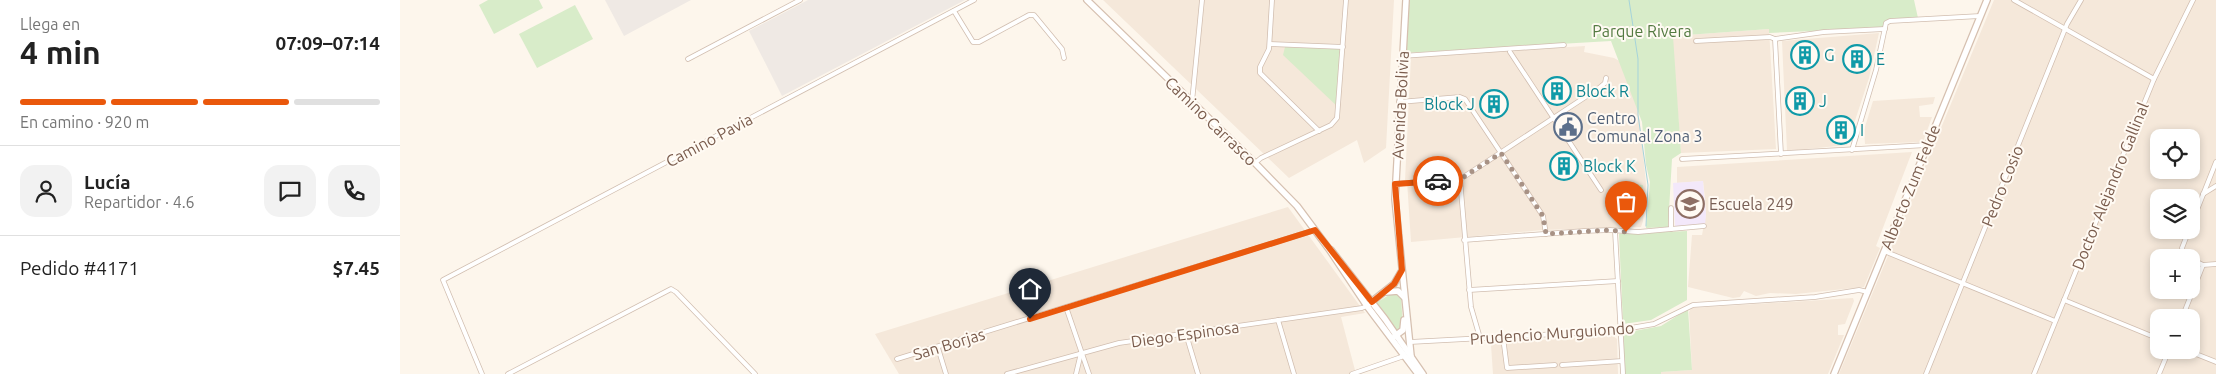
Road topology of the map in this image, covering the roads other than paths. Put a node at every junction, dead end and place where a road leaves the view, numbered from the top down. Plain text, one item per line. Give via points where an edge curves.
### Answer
1 (800, 0) edge
2 (974, 0) edge
3 (1086, 0) edge
4 (1202, 0) edge
5 (1272, 0) edge
6 (1346, 0) edge
7 (1406, 0) edge
8 (1987, 0) edge
9 (2014, 0) edge
10 (2081, 0) edge
11 (2193, 0) edge
12 (954, 11) junction
13 (1980, 16) junction
14 (2066, 28) junction
15 (1885, 29) junction
16 (1775, 39) junction
17 (1696, 40) dead end
18 (1270, 44) junction
19 (1564, 45) dead end
20 (1344, 47) junction
21 (1510, 52) dead end
22 (1402, 56) junction
23 (1064, 58) dead end
24 (688, 59) dead end
25 (1606, 78) dead end
26 (2154, 79) junction
27 (1192, 102) junction
28 (1399, 102) junction
29 (1554, 118) junction
30 (1320, 131) junction
31 (1927, 145) junction
32 (1852, 150) junction
33 (1501, 153) junction
34 (1781, 154) junction
35 (1682, 160) dead end
36 (1255, 163) junction
37 (2215, 166) edge
38 (1460, 179) junction
39 (1395, 184) junction
40 (2216, 186) edge
41 (1602, 190) dead end
42 (2203, 194) junction
43 (2200, 202) edge
44 (1671, 208) dead end
45 (1704, 226) dead end
46 (1671, 229) junction
47 (1315, 230) junction
48 (1615, 231) junction
49 (1546, 234) junction
50 (1464, 240) junction
51 (1884, 251) junction
52 (2200, 263) edge
53 (2216, 264) edge
54 (2203, 265) junction
55 (1402, 270) junction
56 (1618, 281) junction
57 (1962, 284) junction
58 (1469, 290) junction
59 (1386, 292) junction
60 (1868, 292) junction
61 (1405, 298) junction
62 (2064, 300) junction
63 (1369, 304) junction
64 (1066, 307) junction
65 (2186, 309) edge
66 (1407, 314) junction
67 (1278, 320) junction
68 (2055, 321) junction
69 (1379, 322) junction
70 (1621, 329) junction
71 (1186, 334) junction
72 (2150, 335) edge
73 (1397, 336) junction
74 (1503, 337) junction
75 (1480, 338) junction
76 (1410, 342) junction
77 (938, 348) junction
78 (1081, 353) junction
79 (1408, 356) junction
80 (2200, 356) edge
81 (2165, 359) edge
82 (897, 360) dead end
83 (1622, 361) junction
84 (2216, 362) edge
85 (1556, 365) dead end
86 (1562, 365) dead end
87 (1623, 373) dead end
88 (482, 374) edge
89 (508, 374) edge
90 (755, 374) edge
91 (946, 374) edge
92 (1007, 374) edge
93 (1076, 374) edge
94 (1089, 374) edge
95 (1198, 374) edge
96 (1294, 374) edge
97 (1352, 374) edge
98 (1418, 374) edge
99 (1422, 374) edge
100 (1834, 374) edge
101 (1926, 374) edge
102 (2034, 374) edge
103 (2159, 374) edge

1 - 24 street
2 - 12 street, Camino Pavia
3 - 27 street, Camino Carrasco
4 - 27 street
5 - 18 street
6 - 20 street
7 - 22 street, Avenida Bolivia
8 - 13 street, Alberto Zum Felde
9 - 14 street
10 - 14 street, Pedro Cosio
11 - 26 street, Doctor Alejandro Gallinal
12 - 23 street via 973,42 1034,15 1062,49
12 - 88 street, Camino Pavia via 443,280
13 - 15 street via 1890,21
13 - 31 street, Alberto Zum Felde
14 - 26 street
14 - 57 street, Pedro Cosio
15 - 16 street via 1824,32
15 - 32 street
16 - 17 street
16 - 34 street
18 - 20 street
18 - 30 street via 1260,73
19 - 22 street
20 - 30 street via 1339,113 1335,122
21 - 29 street
22 - 28 street, Avenida Bolivia
25 - 29 street via 1599,88
26 - 62 street, Doctor Alejandro Gallinal
27 - 36 street, Camino Carrasco
28 - 33 street via 1462,98
28 - 39 street, Avenida Bolivia
29 - 33 street
29 - 41 street
30 - 36 street
31 - 32 street
31 - 51 street, Alberto Zum Felde
32 - 34 street
33 - 38 street
33 - 49 street via 1543,216
34 - 35 street
36 - 47 street, Camino Carrasco
37 - 42 street
38 - 39 street
38 - 50 street
39 - 55 street, Avenida Bolivia
40 - 42 street
42 - 43 street
44 - 46 street
45 - 46 street
46 - 48 street
47 - 63 street, Camino Carrasco via 1336,254
47 - 64 street, San Borjas
48 - 49 street
48 - 56 street
49 - 50 street
50 - 58 street
51 - 57 street
51 - 60 street, Alberto Zum Felde
52 - 54 street
53 - 54 street
54 - 65 street
55 - 59 street via 1397,282
55 - 61 street, Avenida Bolivia
56 - 58 street
56 - 70 street
57 - 68 street
57 - 101 street, Pedro Cosio
58 - 75 street
59 - 61 street via 1398,291
59 - 63 street
60 - 70 street, Prudencio Murguiondo via 1859,290 1815,297 1693,305 1654,324
60 - 100 street, Alberto Zum Felde
61 - 66 street, Avenida Bolivia
62 - 68 street, Doctor Alejandro Gallinal
62 - 72 street
63 - 67 street, Diego Espinosa
63 - 69 street, Camino Carrasco
63 - 73 street, Camino Carrasco
64 - 77 street, San Borjas
64 - 78 street
66 - 73 street via 1403,330
66 - 76 street, Avenida Bolivia
67 - 71 street, Diego Espinosa
67 - 96 street
68 - 102 street, Doctor Alejandro Gallinal
69 - 73 street, Camino Carrasco
69 - 79 street, Camino Carrasco
70 - 74 street, Prudencio Murguiondo
70 - 83 street
71 - 78 street, Diego Espinosa via 1120,343
71 - 95 street
73 - 79 street, Camino Carrasco
74 - 75 street, Prudencio Murguiondo
74 - 85 street via 1507,368
75 - 76 street, Prudencio Murguiondo
76 - 79 street, Avenida Bolivia
77 - 82 street, San Borjas
77 - 91 street
78 - 92 street, Diego Espinosa
78 - 93 street
78 - 94 street
79 - 97 street
79 - 98 street, Camino Carrasco
79 - 99 street, Camino Carrasco
80 - 84 street
81 - 103 street
83 - 86 street
83 - 87 street
89 - 90 street via 671,290

